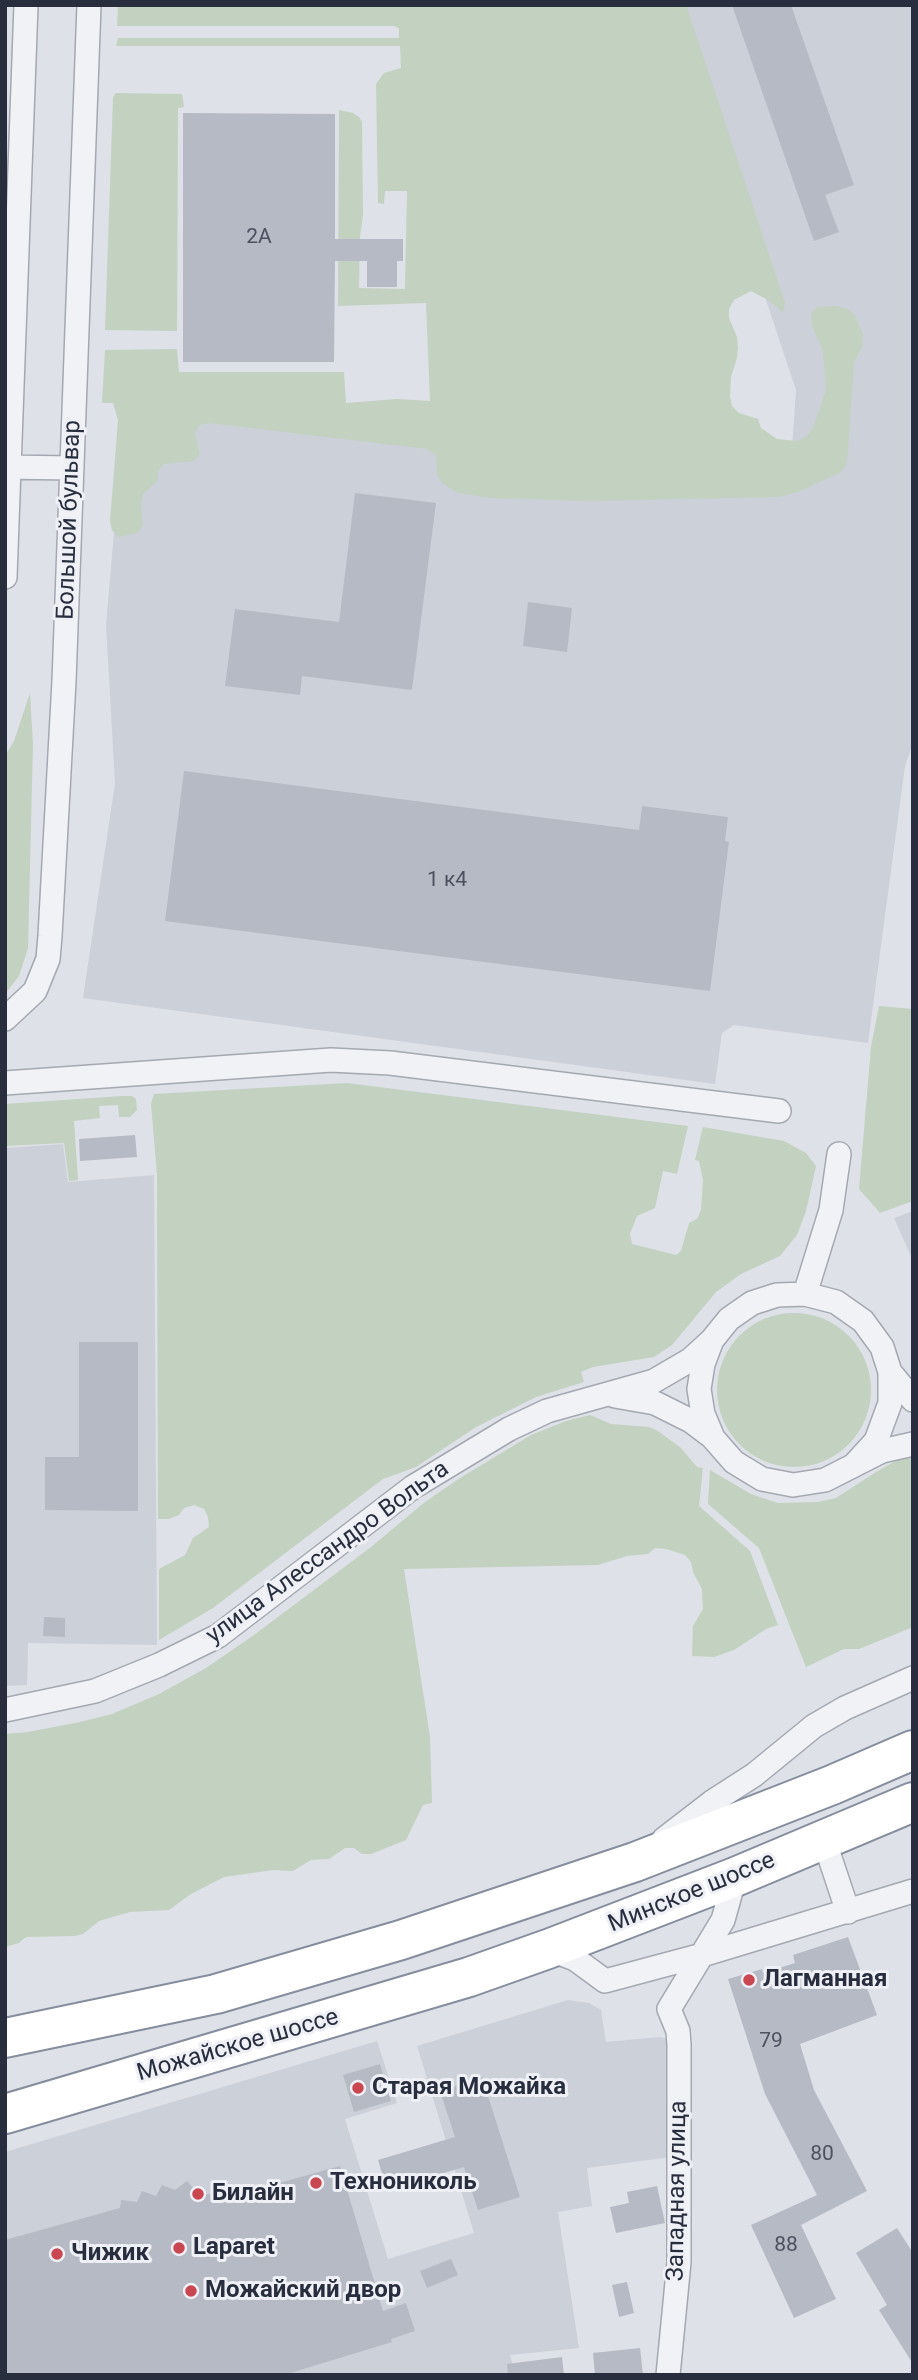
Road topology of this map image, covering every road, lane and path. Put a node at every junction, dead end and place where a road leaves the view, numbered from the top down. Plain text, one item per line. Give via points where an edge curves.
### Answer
1 (26, 5) edge
2 (89, 5) edge
3 (15, 60) edge
4 (7, 467) edge
5 (72, 468) junction
6 (5, 577) edge
7 (5, 1019) edge
8 (5, 1083) edge
9 (779, 1111) dead end
10 (839, 1154) dead end
11 (804, 1294) junction
12 (712, 1340) junction
13 (890, 1372) junction
14 (605, 1394) junction
15 (913, 1400) edge
16 (713, 1438) junction
17 (913, 1444) edge
18 (853, 1465) junction
19 (913, 1678) edge
20 (5, 1710) edge
21 (913, 1750) edge
22 (913, 1802) edge
23 (824, 1840) junction
24 (635, 1862) junction
25 (735, 1877) junction
26 (913, 1891) edge
27 (848, 1912) junction
28 (548, 1950) junction
29 (702, 1955) junction
30 (470, 1977) joint
31 (5, 2038) edge
32 (5, 2114) edge
33 (668, 2375) edge

1 - 3 street
2 - 5 street, Большой бульвар
3 - 4 street
4 - 5 street
4 - 6 street
5 - 7 street, Большой бульвар via 48,960 35,990
8 - 9 street via 331,1060 390,1063
10 - 11 street via 831,1210
11 - 12 street via 777,1294 751,1303 729,1319
11 - 13 street via 836,1302 863,1321 882,1347
12 - 14 street, улица Алессандро Вольта via 690,1360 654,1381
12 - 16 street via 702,1364 699,1389
13 - 15 street
13 - 18 street via 890,1403 876,1441
14 - 16 street via 655,1403 691,1420
14 - 20 street, улица Алессандро Вольта via 547,1411 509,1429 413,1487 218,1636 95,1691
16 - 18 street via 734,1462 762,1479 793,1485 825,1480
17 - 18 street via 882,1451
19 - 24 street via 814,1726
21 - 24 highway, Минское шоссе
22 - 23 highway, Минское шоссе
23 - 25 highway, Минское шоссе
23 - 27 street
24 - 31 highway via 401,1940 216,1994
25 - 28 highway, Минское шоссе
25 - 29 street via 723,1920
26 - 27 street
27 - 29 street
28 - 29 street via 575,1959 605,1980
28 - 30 highway, Минское шоссе
29 - 33 street, Западная улица via 669,2009 679,2045 679,2262
30 - 32 highway, Можайское шоссе

